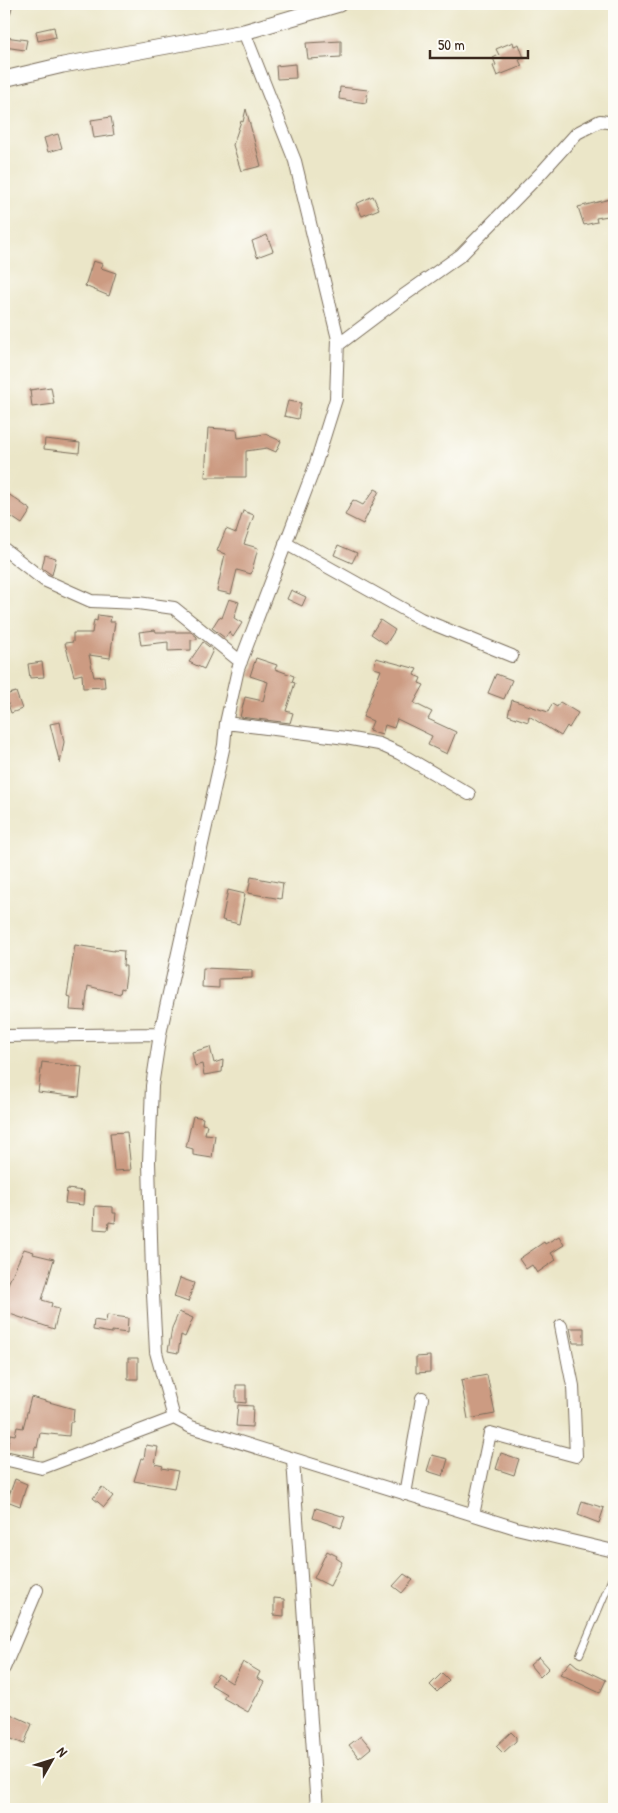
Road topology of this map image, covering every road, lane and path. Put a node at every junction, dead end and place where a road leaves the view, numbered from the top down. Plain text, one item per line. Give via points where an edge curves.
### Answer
1 (6, 4) edge
2 (339, 4) edge
3 (4, 12) edge
4 (244, 32) junction
5 (4, 79) edge
6 (614, 123) edge
7 (338, 345) junction
8 (285, 543) junction
9 (4, 549) edge
10 (512, 656) dead end
11 (241, 662) junction
12 (226, 723) junction
13 (469, 794) dead end
14 (160, 1034) junction
15 (4, 1036) edge
16 (561, 1326) dead end
17 (422, 1398) dead end
18 (174, 1418) junction
19 (4, 1459) edge
20 (293, 1460) junction
21 (405, 1494) junction
22 (473, 1515) junction
23 (614, 1551) edge
24 (614, 1573) edge
25 (37, 1590) dead end
26 (580, 1654) dead end
27 (4, 1668) edge
28 (317, 1809) edge

1 - 3 street
2 - 4 street
4 - 5 street
4 - 7 street via 295,161
6 - 7 street via 600,121 577,133 461,256
7 - 8 street via 336,399 315,466
8 - 10 street via 421,619
8 - 11 street
9 - 11 street via 44,580 91,601 174,608
11 - 12 street
12 - 13 street via 379,744
12 - 14 street via 224,746
14 - 15 street
14 - 18 street via 152,1086 149,1162 152,1276 156,1352
16 - 22 street via 573,1386 576,1456 490,1433
17 - 21 street
18 - 19 street via 42,1468
18 - 20 street via 191,1427
20 - 21 street
20 - 28 street
21 - 22 street
22 - 23 street
24 - 26 lane
25 - 27 street

